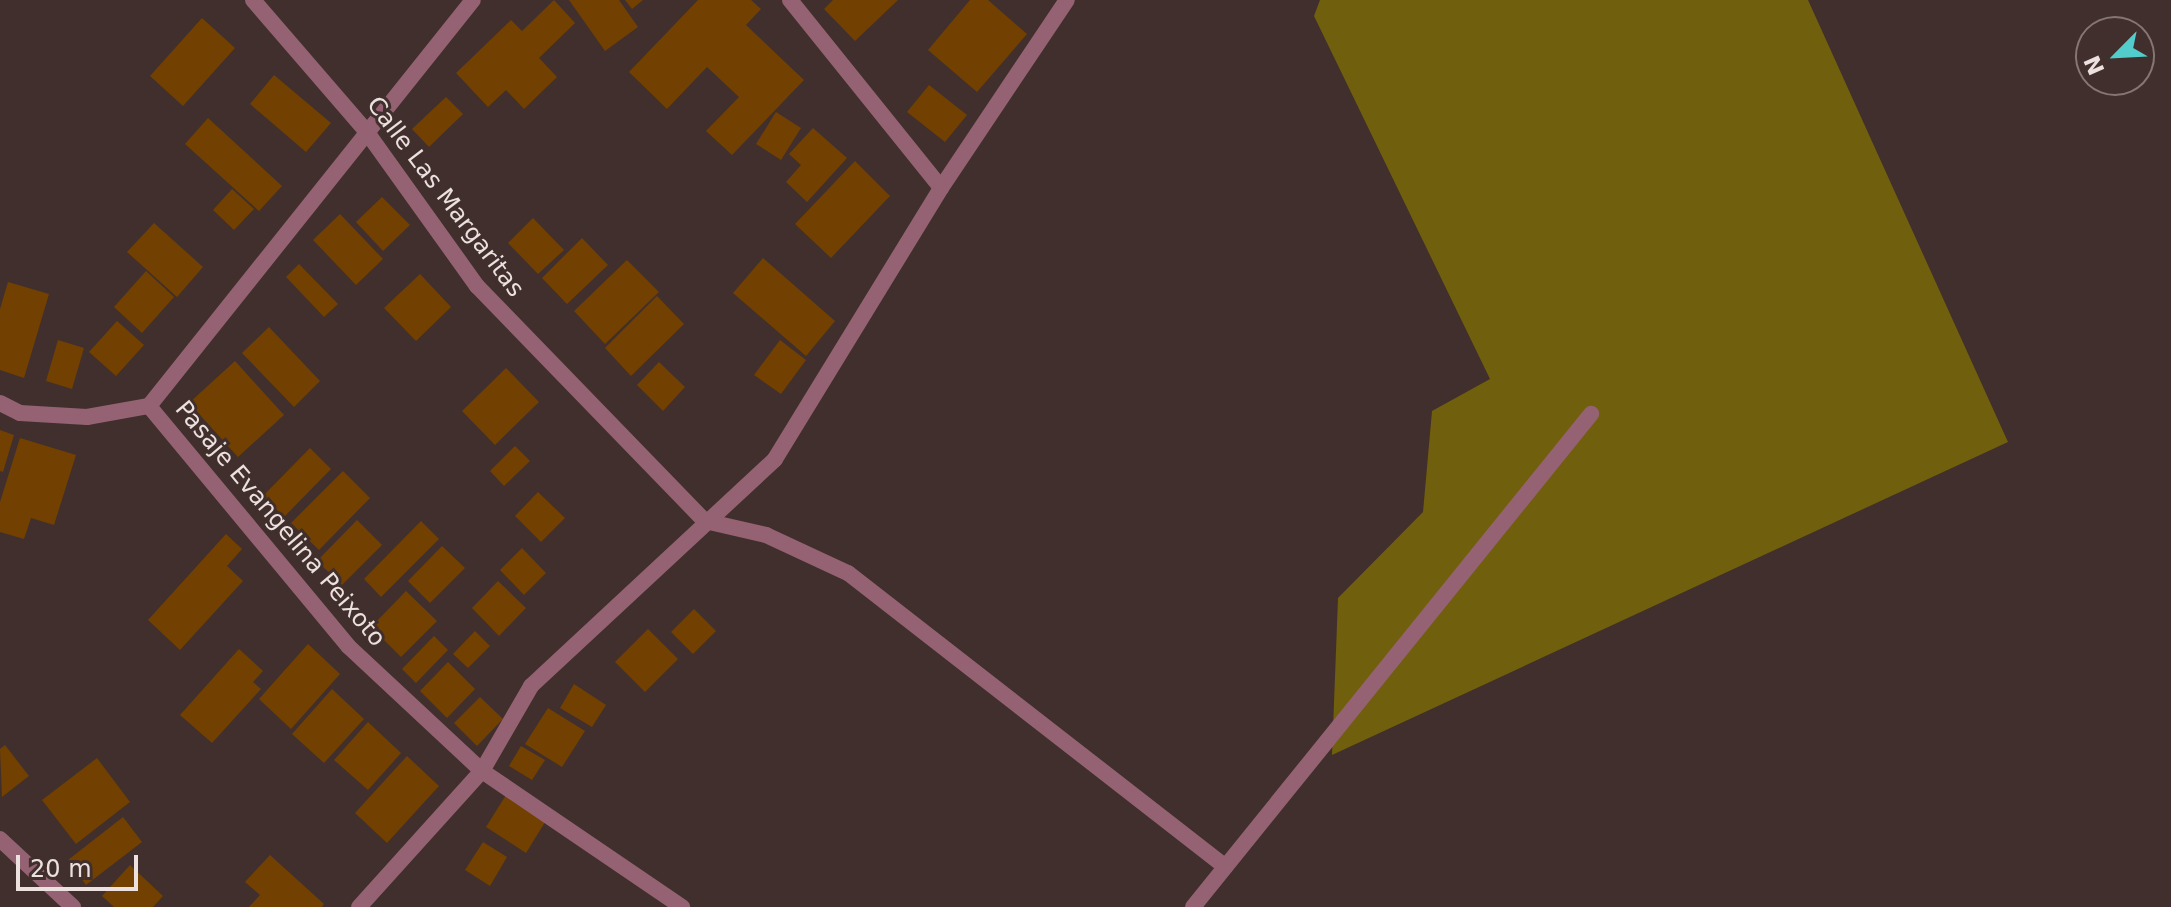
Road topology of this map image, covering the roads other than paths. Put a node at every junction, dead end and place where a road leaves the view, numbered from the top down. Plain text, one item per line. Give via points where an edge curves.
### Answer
1 (253, 0) edge
2 (473, 0) edge
3 (790, 0) edge
4 (1067, 0) edge
5 (366, 131) junction
6 (941, 188) junction
7 (0, 403) edge
8 (149, 406) junction
9 (1591, 414) dead end
10 (705, 521) junction
11 (482, 771) junction
12 (0, 839) edge
13 (1225, 867) junction
14 (73, 907) edge
15 (359, 907) edge
16 (682, 907) edge
17 (1193, 907) edge

1 - 5 street, Calle Las Margaritas
2 - 5 street
3 - 6 street
4 - 6 street
5 - 8 street
5 - 10 street, Calle Las Margaritas via 477,286
6 - 10 street via 775,459
7 - 8 street via 20,413 87,417
8 - 11 street, Pasaje Evangelina Peixoto via 348,646
9 - 13 street
10 - 11 street via 531,686
10 - 13 street via 766,535 848,573
11 - 15 street
11 - 16 street, Pasaje Evangelina Peixoto
12 - 14 street
13 - 17 street

